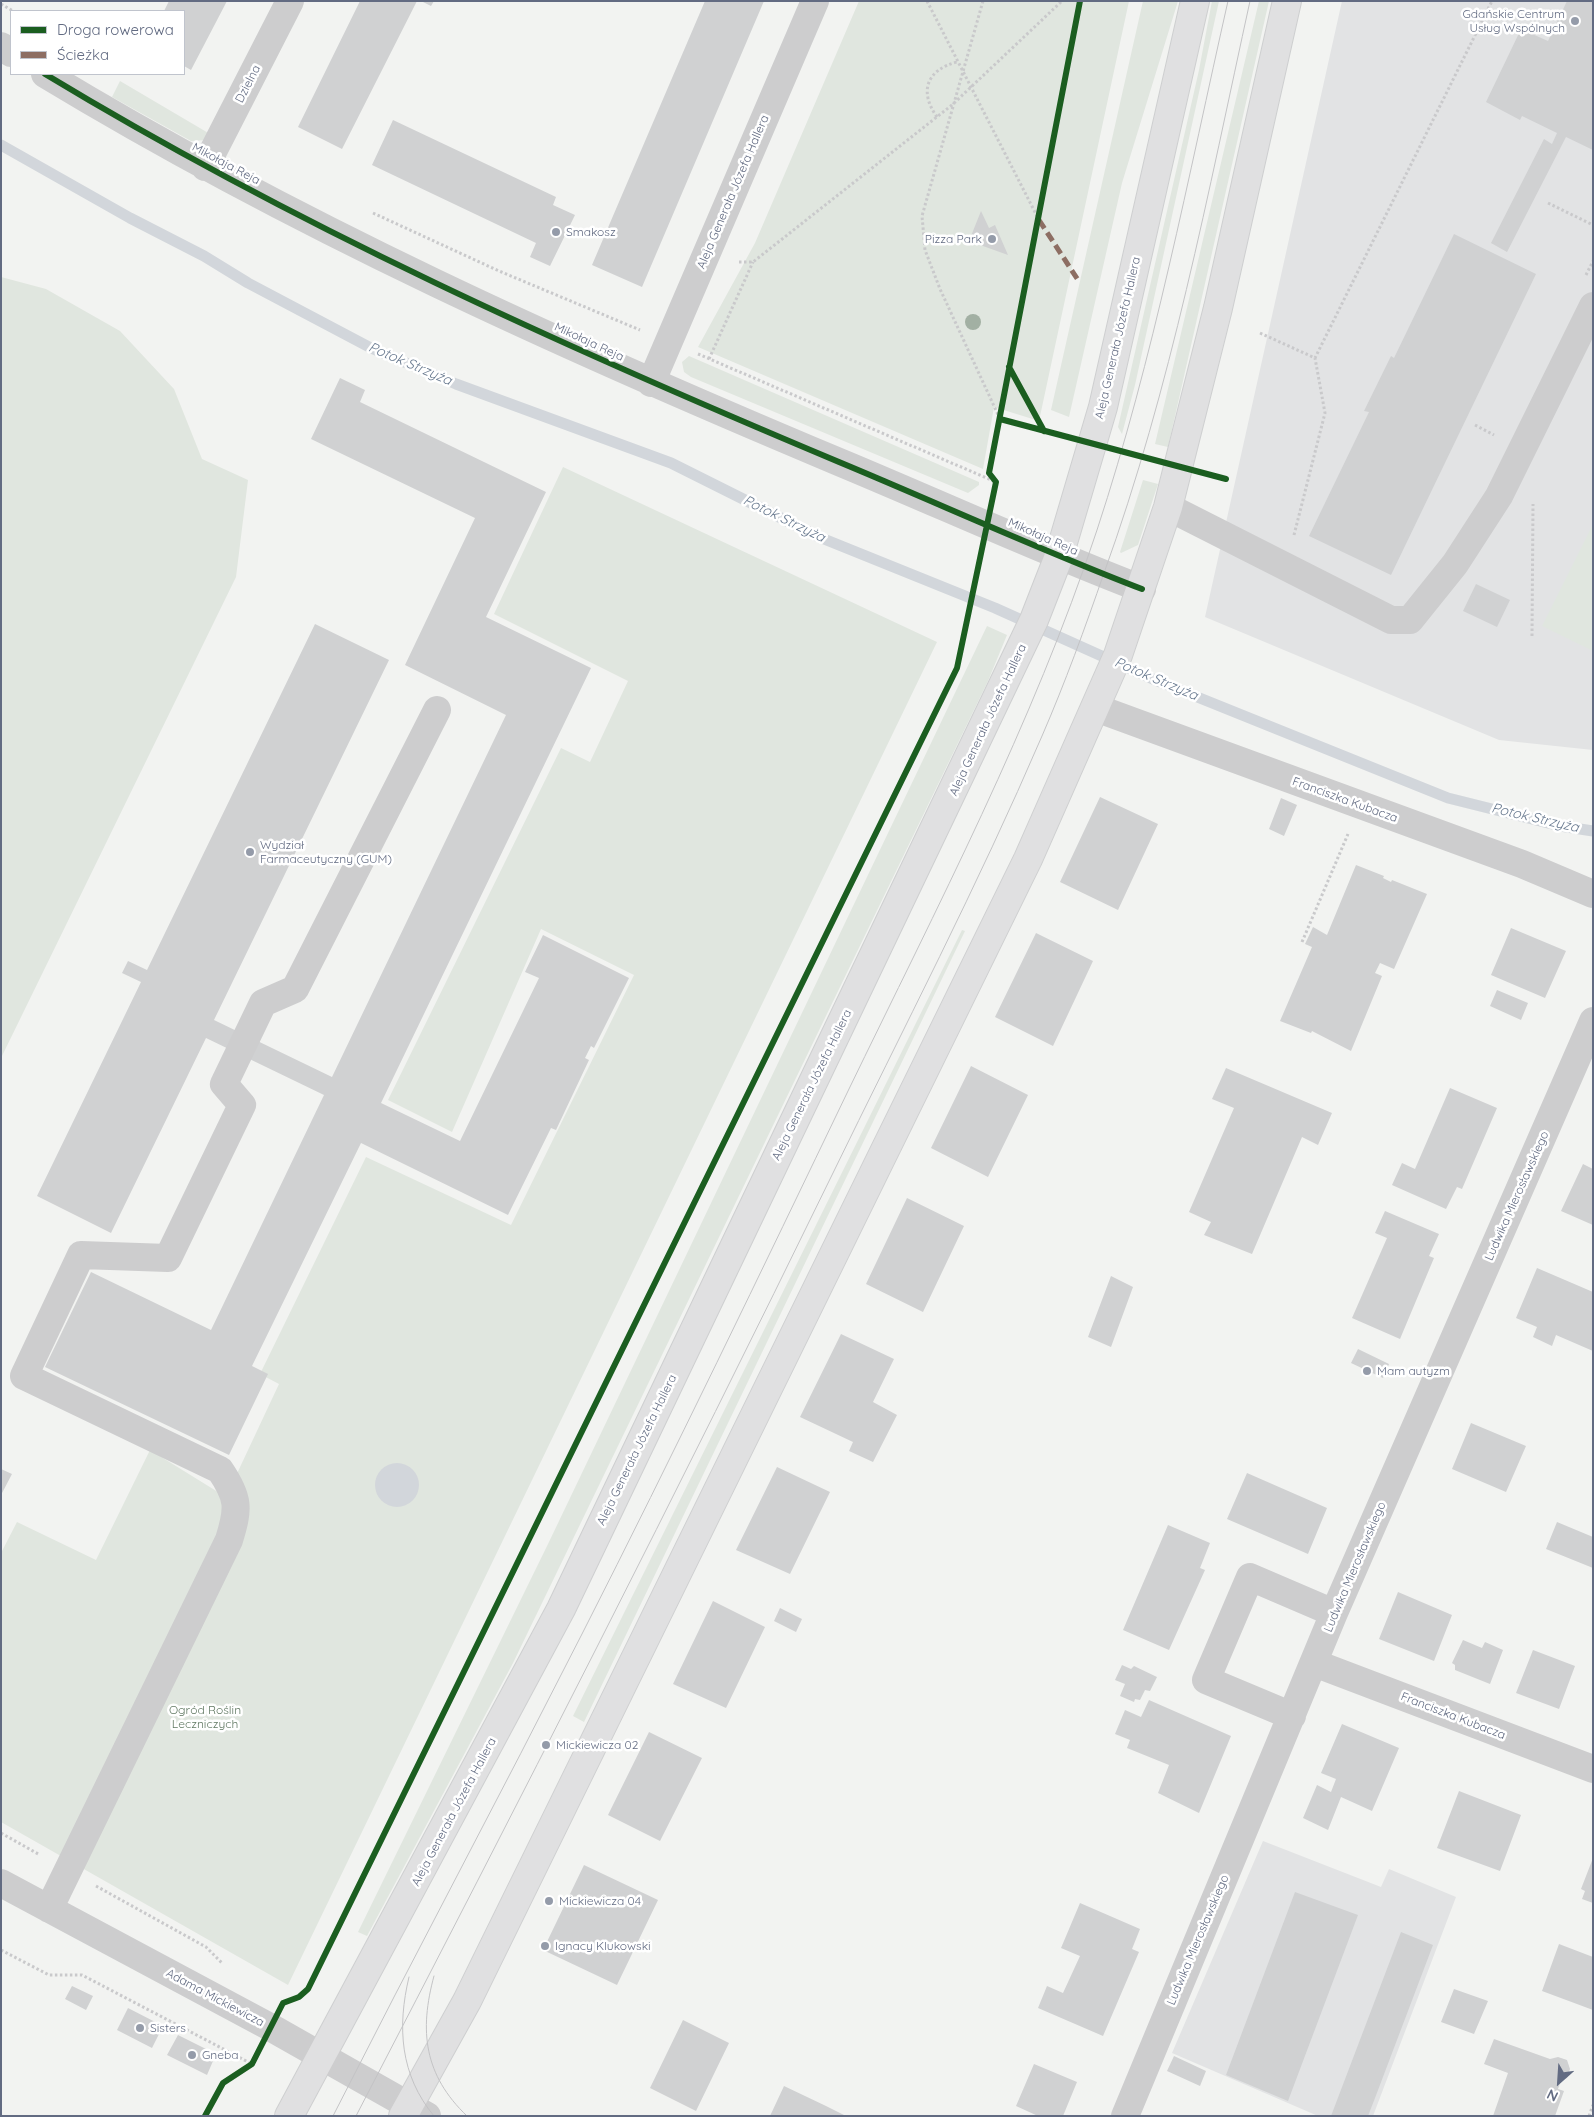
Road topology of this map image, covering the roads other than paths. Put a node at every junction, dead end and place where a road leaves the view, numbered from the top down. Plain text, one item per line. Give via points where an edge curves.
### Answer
1 (290, 1) edge
2 (815, 1) edge
3 (1195, 1) edge
4 (1286, 1) edge
5 (47, 75) edge
6 (205, 167) junction
7 (1593, 306) edge
8 (651, 383) junction
9 (1168, 508) junction
10 (1059, 556) junction
11 (1142, 589) junction
12 (1096, 708) junction
13 (437, 710) dead end
14 (1593, 894) edge
15 (1593, 1021) edge
16 (1334, 1613) junction
17 (1314, 1663) junction
18 (1292, 1716) junction
19 (1593, 1769) edge
20 (1, 1883) edge
21 (49, 1909) junction
22 (322, 2057) junction
23 (413, 2113) edge
24 (289, 2116) edge
25 (1124, 2116) edge

1 - 6 street, Dzielna
2 - 8 street, Aleja Generała Józefa Hallera
3 - 10 main road, Aleja Generała Józefa Hallera via 1103,407
4 - 9 main road via 1218,308
5 - 6 street, Mikołaja Reja
6 - 8 street, Mikołaja Reja via 362,248
7 - 9 street via 1499,496 1455,564 1410,620 1391,620
8 - 10 street, Mikołaja Reja
9 - 11 main road
10 - 11 street, Mikołaja Reja
10 - 22 main road, Aleja Generała Józefa Hallera via 1013,668 561,1609
11 - 12 main road
12 - 14 street, Franciszka Kubacza via 1522,864
12 - 23 main road via 1028,859
13 - 21 street via 295,989 263,1003 224,1084 242,1105 168,1258 81,1255 24,1376 220,1470 232,1488 237,1514 229,1540
15 - 16 street, Ludwika Mierosławskiego
16 - 17 street, Ludwika Mierosławskiego
16 - 18 street via 1250,1577 1206,1680
17 - 18 street, Ludwika Mierosławskiego
17 - 19 street, Franciszka Kubacza
18 - 25 street, Ludwika Mierosławskiego
20 - 21 street, Adama Mickiewicza
21 - 22 street, Adama Mickiewicza
22 - 23 street, Adama Mickiewicza
22 - 24 main road, Aleja Generała Józefa Hallera

